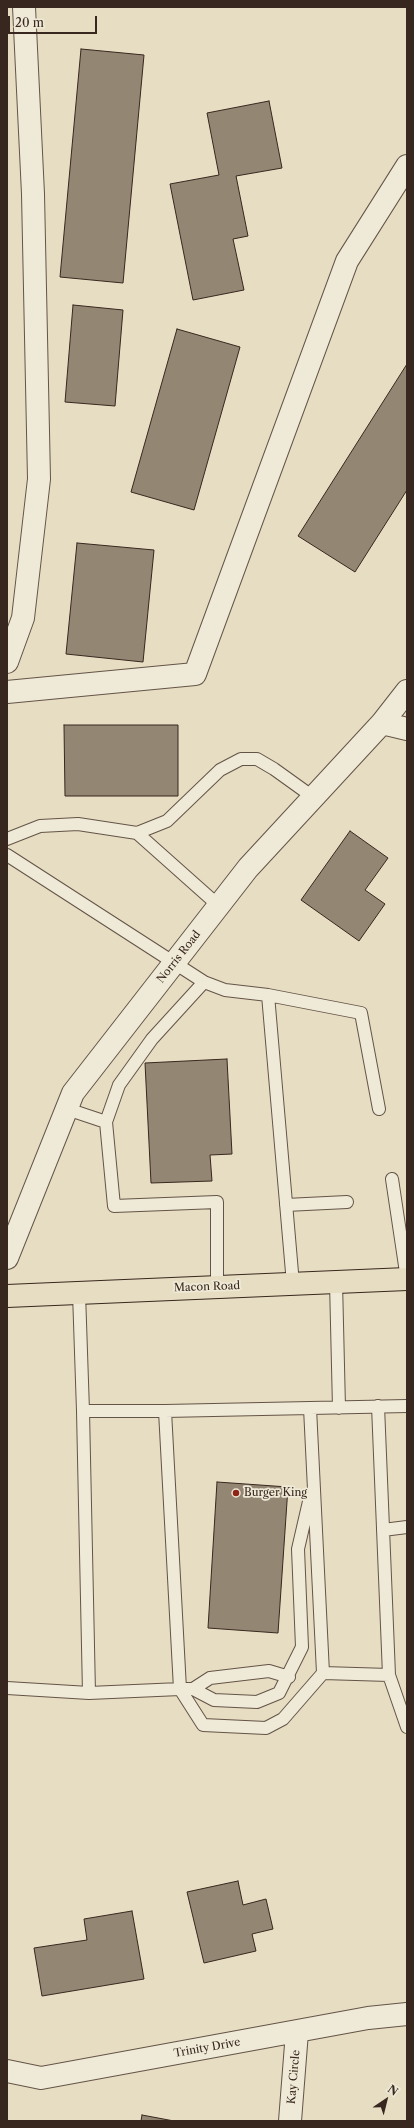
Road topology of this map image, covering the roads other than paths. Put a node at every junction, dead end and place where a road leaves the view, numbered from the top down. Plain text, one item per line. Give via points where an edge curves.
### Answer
1 (24, 7) edge
2 (407, 166) edge
3 (7, 662) edge
4 (407, 691) edge
5 (7, 692) edge
6 (382, 723) junction
7 (407, 729) edge
8 (313, 798) junction
9 (137, 833) junction
10 (7, 839) edge
11 (7, 855) edge
12 (219, 906) junction
13 (174, 963) junction
14 (204, 982) junction
15 (268, 995) junction
16 (380, 1108) dead end
17 (67, 1109) junction
18 (106, 1122) junction
19 (392, 1179) dead end
20 (347, 1202) dead end
21 (286, 1205) junction
22 (7, 1258) edge
23 (407, 1279) edge
24 (336, 1282) junction
25 (293, 1284) junction
26 (217, 1287) junction
27 (79, 1292) junction
28 (7, 1296) edge
29 (378, 1406) junction
30 (407, 1406) edge
31 (310, 1408) junction
32 (339, 1408) junction
33 (83, 1411) junction
34 (165, 1411) junction
35 (314, 1483) junction
36 (407, 1528) edge
37 (383, 1530) junction
38 (323, 1674) junction
39 (389, 1675) junction
40 (289, 1676) junction
41 (7, 1688) edge
42 (180, 1689) junction
43 (193, 1689) junction
44 (89, 1693) junction
45 (407, 1727) edge
46 (407, 2014) edge
47 (297, 2032) junction
48 (7, 2071) edge
49 (290, 2121) edge

1 - 3 street via 33,194 38,478 23,618
2 - 5 street via 347,261 195,674
4 - 6 street, Norris Road
6 - 7 street
6 - 8 street, Norris Road
8 - 9 lane via 257,759 241,759 220,770 167,822
8 - 12 street, Norris Road via 248,868
9 - 10 lane via 78,824 40,826
9 - 12 lane
11 - 13 lane
12 - 13 street, Norris Road
13 - 14 lane
13 - 17 street, Norris Road via 73,1093
14 - 15 lane via 225,990
14 - 18 lane via 152,1039 119,1085
15 - 16 lane via 361,1013
15 - 21 lane
17 - 18 lane
17 - 22 street, Norris Road
18 - 26 lane via 114,1206 218,1202
19 - 23 lane
20 - 21 lane
21 - 25 lane
23 - 24 main road, Macon Road
24 - 25 main road, Macon Road
24 - 32 lane
25 - 26 main road, Macon Road
26 - 27 main road, Macon Road
27 - 28 main road, Macon Road
27 - 33 lane
29 - 30 lane
29 - 32 lane
29 - 37 lane
31 - 32 lane
31 - 34 lane
31 - 35 lane
33 - 34 lane
33 - 44 lane
34 - 42 lane
35 - 38 lane
35 - 40 lane via 298,1549 302,1647
36 - 37 lane
37 - 39 lane
38 - 39 lane
38 - 42 lane via 283,1719 266,1728 203,1725
39 - 45 lane
40 - 43 lane via 268,1671 210,1678
40 - 43 lane via 279,1693 257,1702 214,1700
41 - 44 lane
42 - 43 lane
42 - 44 lane
46 - 47 street, Trinity Drive via 368,2018
47 - 48 street, Trinity Drive via 41,2078
47 - 49 street, Kay Circle

